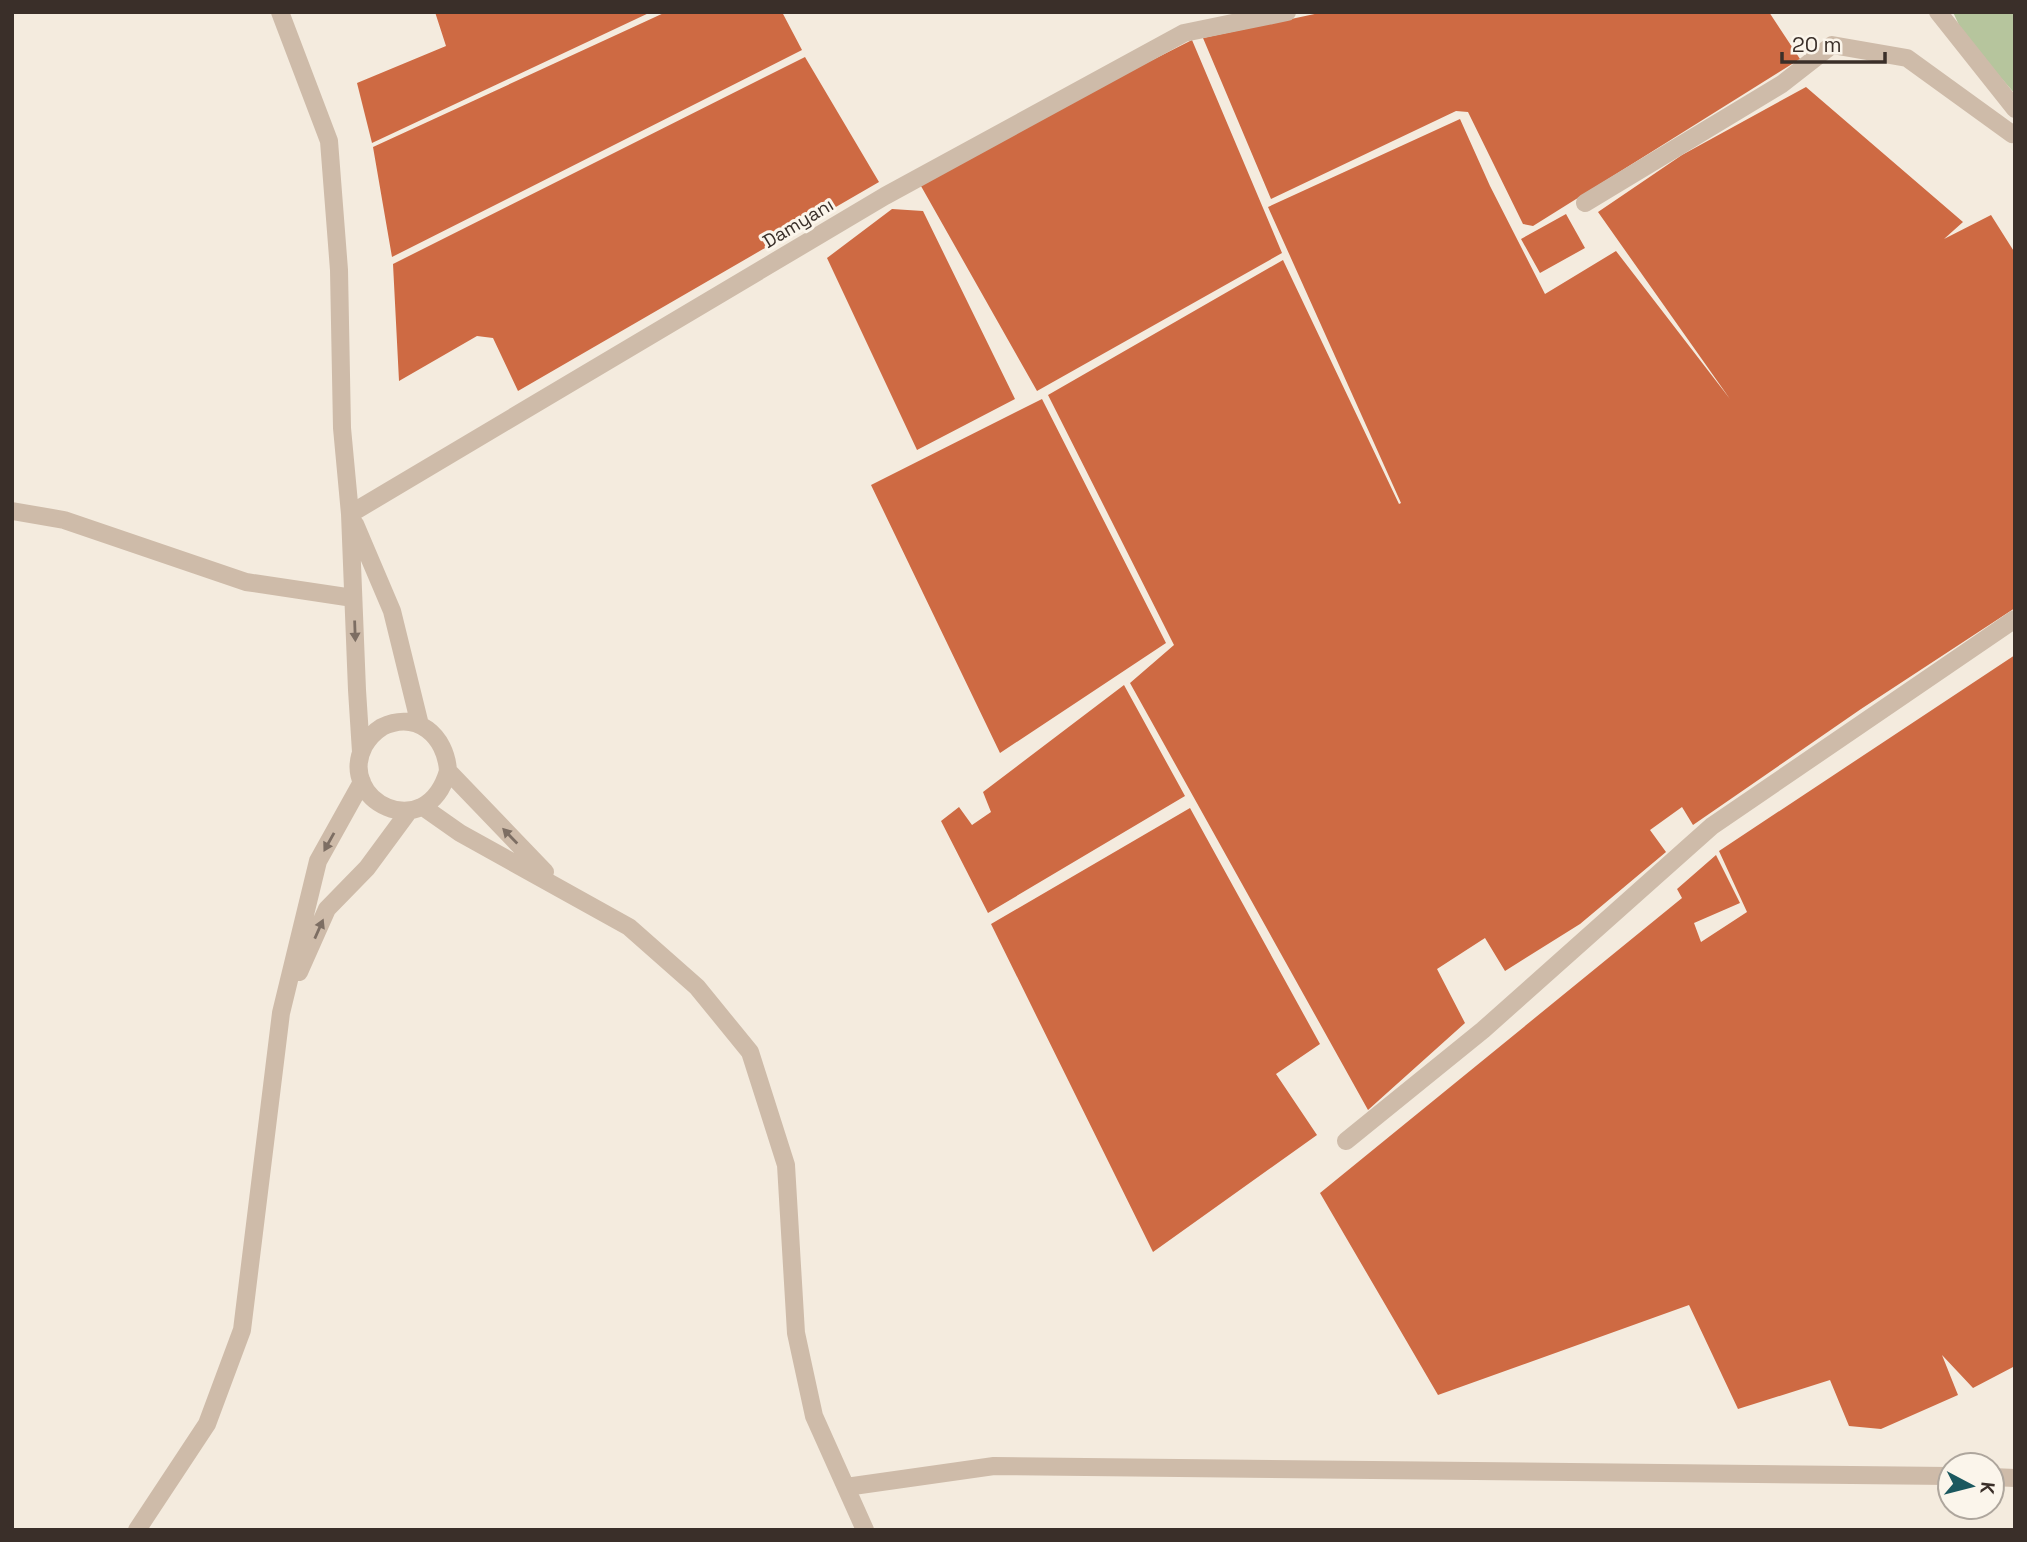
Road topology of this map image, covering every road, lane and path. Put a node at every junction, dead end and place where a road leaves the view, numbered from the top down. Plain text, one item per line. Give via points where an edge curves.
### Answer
1 (281, 12) edge
2 (1287, 12) edge
3 (1938, 12) edge
4 (2015, 109) edge
5 (2015, 132) edge
6 (1585, 203) dead end
7 (12, 511) edge
8 (350, 514) junction
9 (354, 598) junction
10 (2015, 619) edge
11 (420, 725) junction
12 (361, 752) junction
13 (448, 771) junction
14 (362, 782) junction
15 (416, 809) junction
16 (558, 886) junction
17 (281, 1013) junction
18 (1346, 1141) dead end
19 (1936, 1476) edge
20 (846, 1487) junction
21 (137, 1530) edge
22 (865, 1530) edge

1 - 8 street via 329,141
2 - 8 street, Damyanı via 1184,33 885,196
3 - 4 street
5 - 6 street via 1907,58 1832,45 1782,84
7 - 9 street via 64,520 246,582
8 - 9 street
8 - 11 street via 393,611
9 -> 12 street
10 - 18 street via 1712,825 1483,1030
11 - 12 street via 391,723 373,734
11 - 13 street via 442,744
12 - 14 street
13 - 15 street via 435,798
16 -> 13 street
14 - 15 street via 380,805
14 -> 17 street via 318,861
15 - 16 street
17 -> 15 street via 327,909
16 - 20 street via 648,944 697,987 750,1052 786,1165 796,1333 811,1404
17 - 21 street via 242,1330 207,1424
19 - 20 street via 994,1466
20 - 22 street

